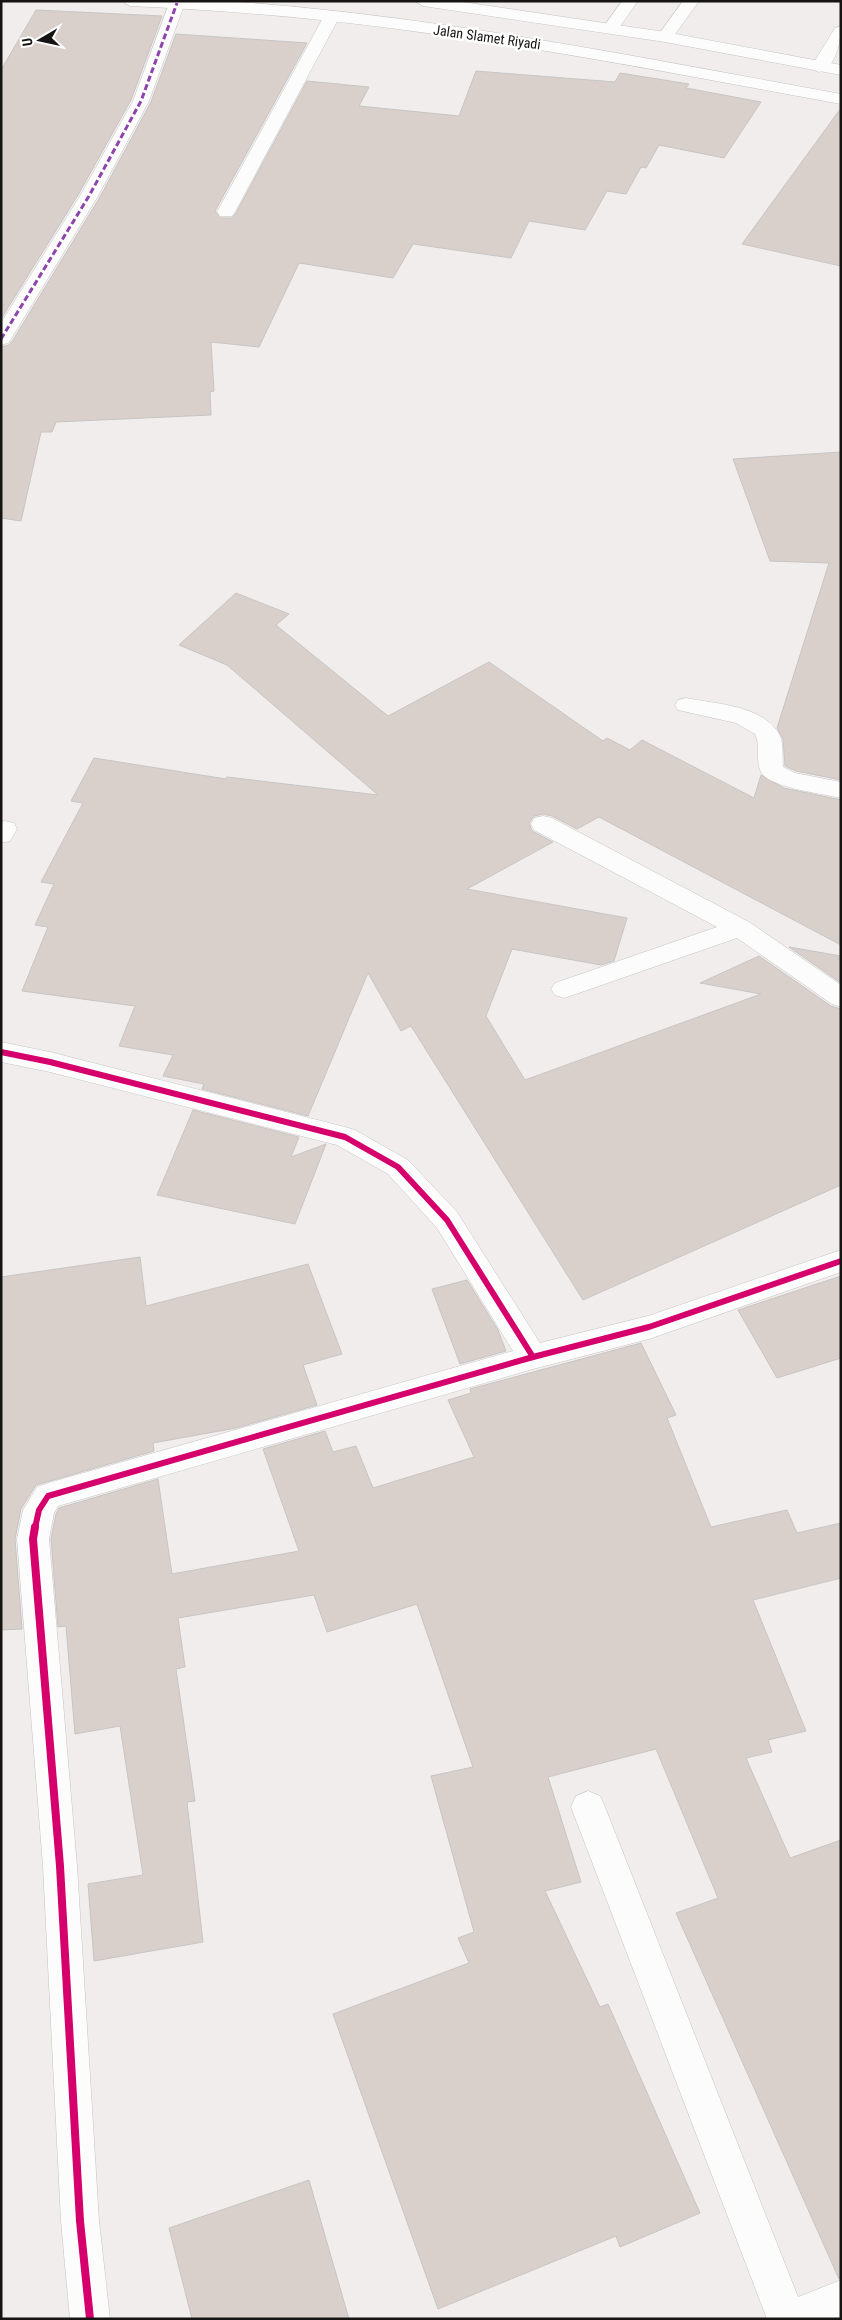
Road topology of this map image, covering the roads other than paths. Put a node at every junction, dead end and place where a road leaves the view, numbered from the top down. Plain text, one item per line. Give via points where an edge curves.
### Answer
1 (130, 1) edge
2 (423, 1) edge
3 (630, 1) edge
4 (691, 1) edge
5 (177, 3) junction
6 (332, 16) junction
7 (526, 16) junction
8 (610, 29) junction
9 (841, 31) edge
10 (501, 37) junction
11 (664, 37) junction
12 (819, 67) junction
13 (841, 70) edge
14 (841, 99) edge
15 (226, 212) dead end
16 (1, 338) edge
17 (686, 705) dead end
18 (841, 790) edge
19 (543, 824) dead end
20 (740, 928) junction
21 (564, 989) dead end
22 (841, 998) edge
23 (1, 1052) edge
24 (841, 1261) edge
25 (533, 1357) junction
26 (588, 1807) dead end
27 (841, 2299) edge
28 (90, 2319) edge
29 (787, 2319) edge
30 (794, 2319) edge

1 - 5 street, Jalan Slamet Riyadi
2 - 7 street, Jalan Slamet Riyadi
3 - 8 street
4 - 11 street
5 - 6 street, Jalan Slamet Riyadi
5 - 16 street via 142,100 89,196
6 - 10 street, Jalan Slamet Riyadi
6 - 15 street
7 - 8 street, Jalan Slamet Riyadi
7 - 10 street
8 - 11 street, Jalan Slamet Riyadi
9 - 12 street
10 - 14 street, Jalan Slamet Riyadi
11 - 12 street, Jalan Slamet Riyadi
12 - 13 street, Jalan Slamet Riyadi
17 - 18 street via 755,720 768,736 772,771 789,779
19 - 20 street
20 - 21 street
20 - 22 street
23 - 25 street via 345,1137 398,1167 448,1220
24 - 25 street via 649,1328
25 - 28 street via 48,1496 39,1510 33,1539 60,1866 80,2220
26 - 29 street
27 - 30 street

